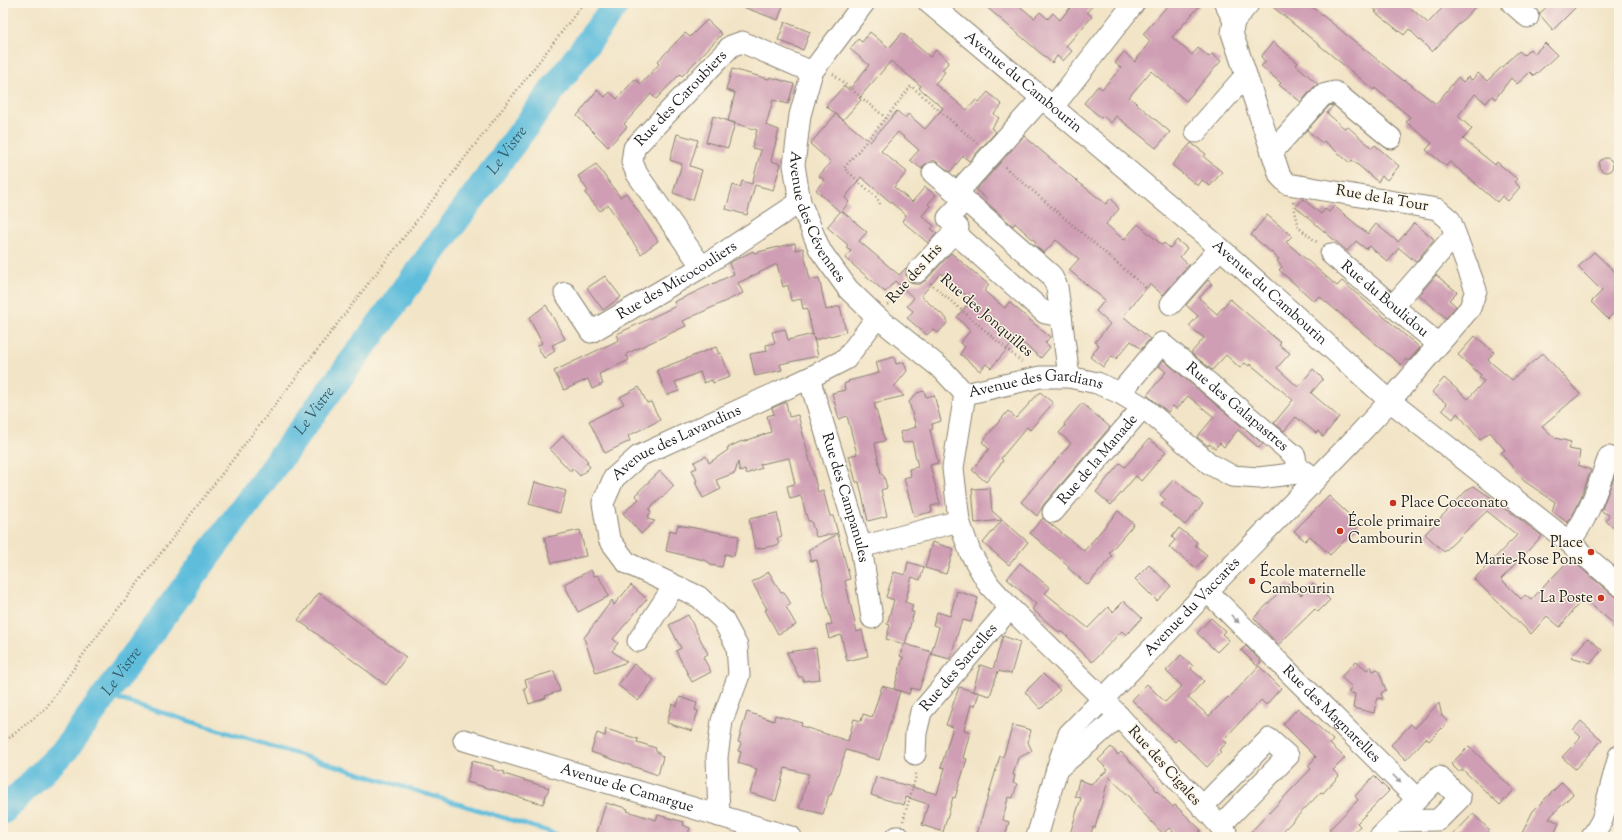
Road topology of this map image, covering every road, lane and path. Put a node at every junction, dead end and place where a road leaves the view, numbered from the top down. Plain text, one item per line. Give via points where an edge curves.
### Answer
1 (584, 3) edge
2 (864, 3) edge
3 (930, 3) edge
4 (1134, 3) edge
5 (1248, 3) edge
6 (1230, 12) edge
7 (812, 72) junction
8 (1246, 75) junction
9 (1048, 103) junction
10 (886, 118) dead end
11 (1196, 132) dead end
12 (1391, 138) dead end
13 (1272, 152) junction
14 (933, 173) dead end
15 (1288, 184) junction
16 (961, 196) junction
17 (800, 202) junction
18 (880, 204) dead end
19 (954, 232) junction
20 (1455, 234) junction
21 (1220, 248) junction
22 (1331, 254) joint
23 (702, 267) junction
24 (917, 272) junction
25 (565, 293) dead end
26 (1171, 304) dead end
27 (1393, 306) junction
28 (1061, 316) junction
29 (877, 317) junction
30 (1438, 344) junction
31 (1040, 377) junction
32 (1069, 377) junction
33 (809, 378) junction
34 (1120, 393) junction
35 (966, 394) junction
36 (1390, 401) junction
37 (1143, 407) junction
38 (1609, 456) dead end
39 (1306, 476) junction
40 (1052, 512) dead end
41 (959, 521) junction
42 (1569, 542) junction
43 (861, 547) junction
44 (1617, 578) edge
45 (674, 586) junction
46 (1207, 591) junction
47 (1010, 608) junction
48 (872, 618) dead end
49 (638, 641) dead end
50 (1103, 699) junction
51 (1119, 716) junction
52 (464, 740) dead end
53 (3, 744) edge
54 (915, 754) joint
55 (1619, 756) edge
56 (1057, 769) junction
57 (1417, 799) junction
58 (1202, 807) junction
59 (719, 816) junction
60 (1395, 821) junction
61 (791, 837) edge
62 (898, 837) edge
63 (1037, 837) edge
64 (1380, 837) edge
65 (1592, 837) edge

1 - 53 path via 93,642 46,708
2 - 7 street, Avenue des Cévennes
3 - 9 street, Avenue du Cambourin
4 - 9 street
5 - 6 street
6 - 8 street via 1232,33
7 - 17 street, Avenue des Cévennes via 800,115 794,165
7 - 23 street, Rue des Caroubiers via 742,42 731,46 634,148 632,162 637,174
8 - 11 street
8 - 13 street
9 - 16 street
9 - 21 street, Avenue du Cambourin
10 - 18 path via 844,168 877,198
12 - 13 street via 1335,92 1323,95
13 - 15 street via 1280,176
14 - 16 street
15 - 20 street, Rue de la Tour via 1437,209 1450,220
15 - 22 path via 1299,228
16 - 19 street via 948,218 958,228
16 - 28 street via 1051,274 1057,288
17 - 23 street, Rue des Micocouliers
17 - 29 street, Avenue des Cévennes via 820,250 848,289
19 - 24 street, Rue des Iris
19 - 28 street via 1045,313
20 - 27 street
20 - 30 street, Rue de la Tour via 1476,290 1470,308
21 - 26 street
21 - 36 street, Avenue du Cambourin
22 - 27 street, Rue du Boulidou
23 - 25 street, Rue des Micocouliers via 591,332
24 - 29 path, Rue des Iris
24 - 31 path, Rue des Jonquilles
27 - 30 street, Rue du Boulidou
28 - 32 street
29 - 33 street, Avenue des Lavandins via 846,359
29 - 35 street, Avenue des Cévennes via 943,370
30 - 36 street, Rue de la Tour
31 - 32 street, Avenue des Gardians
31 - 35 street, Avenue des Gardians
32 - 34 street, Avenue des Gardians via 1097,383
33 - 43 street, Rue des Campanules
33 - 45 street, Avenue des Lavandins via 638,456 614,478 603,503 609,539 627,563
34 - 37 street, Avenue des Gardians
34 - 39 street, Rue des Galapastres via 1164,345 1296,456
35 - 41 street, Avenue des Gardians via 953,468
36 - 39 street, Avenue du Vaccarès
36 - 42 street, Avenue du Cambourin
37 - 39 street, Avenue des Gardians via 1210,464 1232,476
37 - 40 street, Rue de la Manade
38 - 42 street via 1589,507
39 - 46 street, Avenue du Vaccarès
41 - 43 street
41 - 47 street, Avenue des Gardians via 970,552 989,585
42 - 44 street, Avenue du Cambourin
43 - 48 street, Rue des Campanules
45 - 49 street
45 - 59 street, Avenue des Lavandins via 699,597 724,620 737,646 739,675 722,721 717,757
46 - 50 street, Avenue du Vaccarès
46 -> 57 street, Rue des Magnarelles
47 - 50 street, Avenue des Gardians
47 - 54 street, Rue des Sarcelles via 921,712
50 - 51 street, Rue des Cigales
50 - 56 street, Avenue du Vaccarès via 1069,734
51 - 56 street
51 - 58 street, Rue des Cigales
52 - 59 street, Avenue de Camargue
54 - 62 path via 916,776
55 - 65 street via 1602,820
56 - 63 street, Avenue du Vaccarès
57 - 60 street
57 - 60 street via 1439,777 1460,798 1438,820
58 - 58 street, Rue des Cigales via 1223,829 1288,756 1269,739
59 - 61 street, Avenue de Camargue
60 - 64 street

